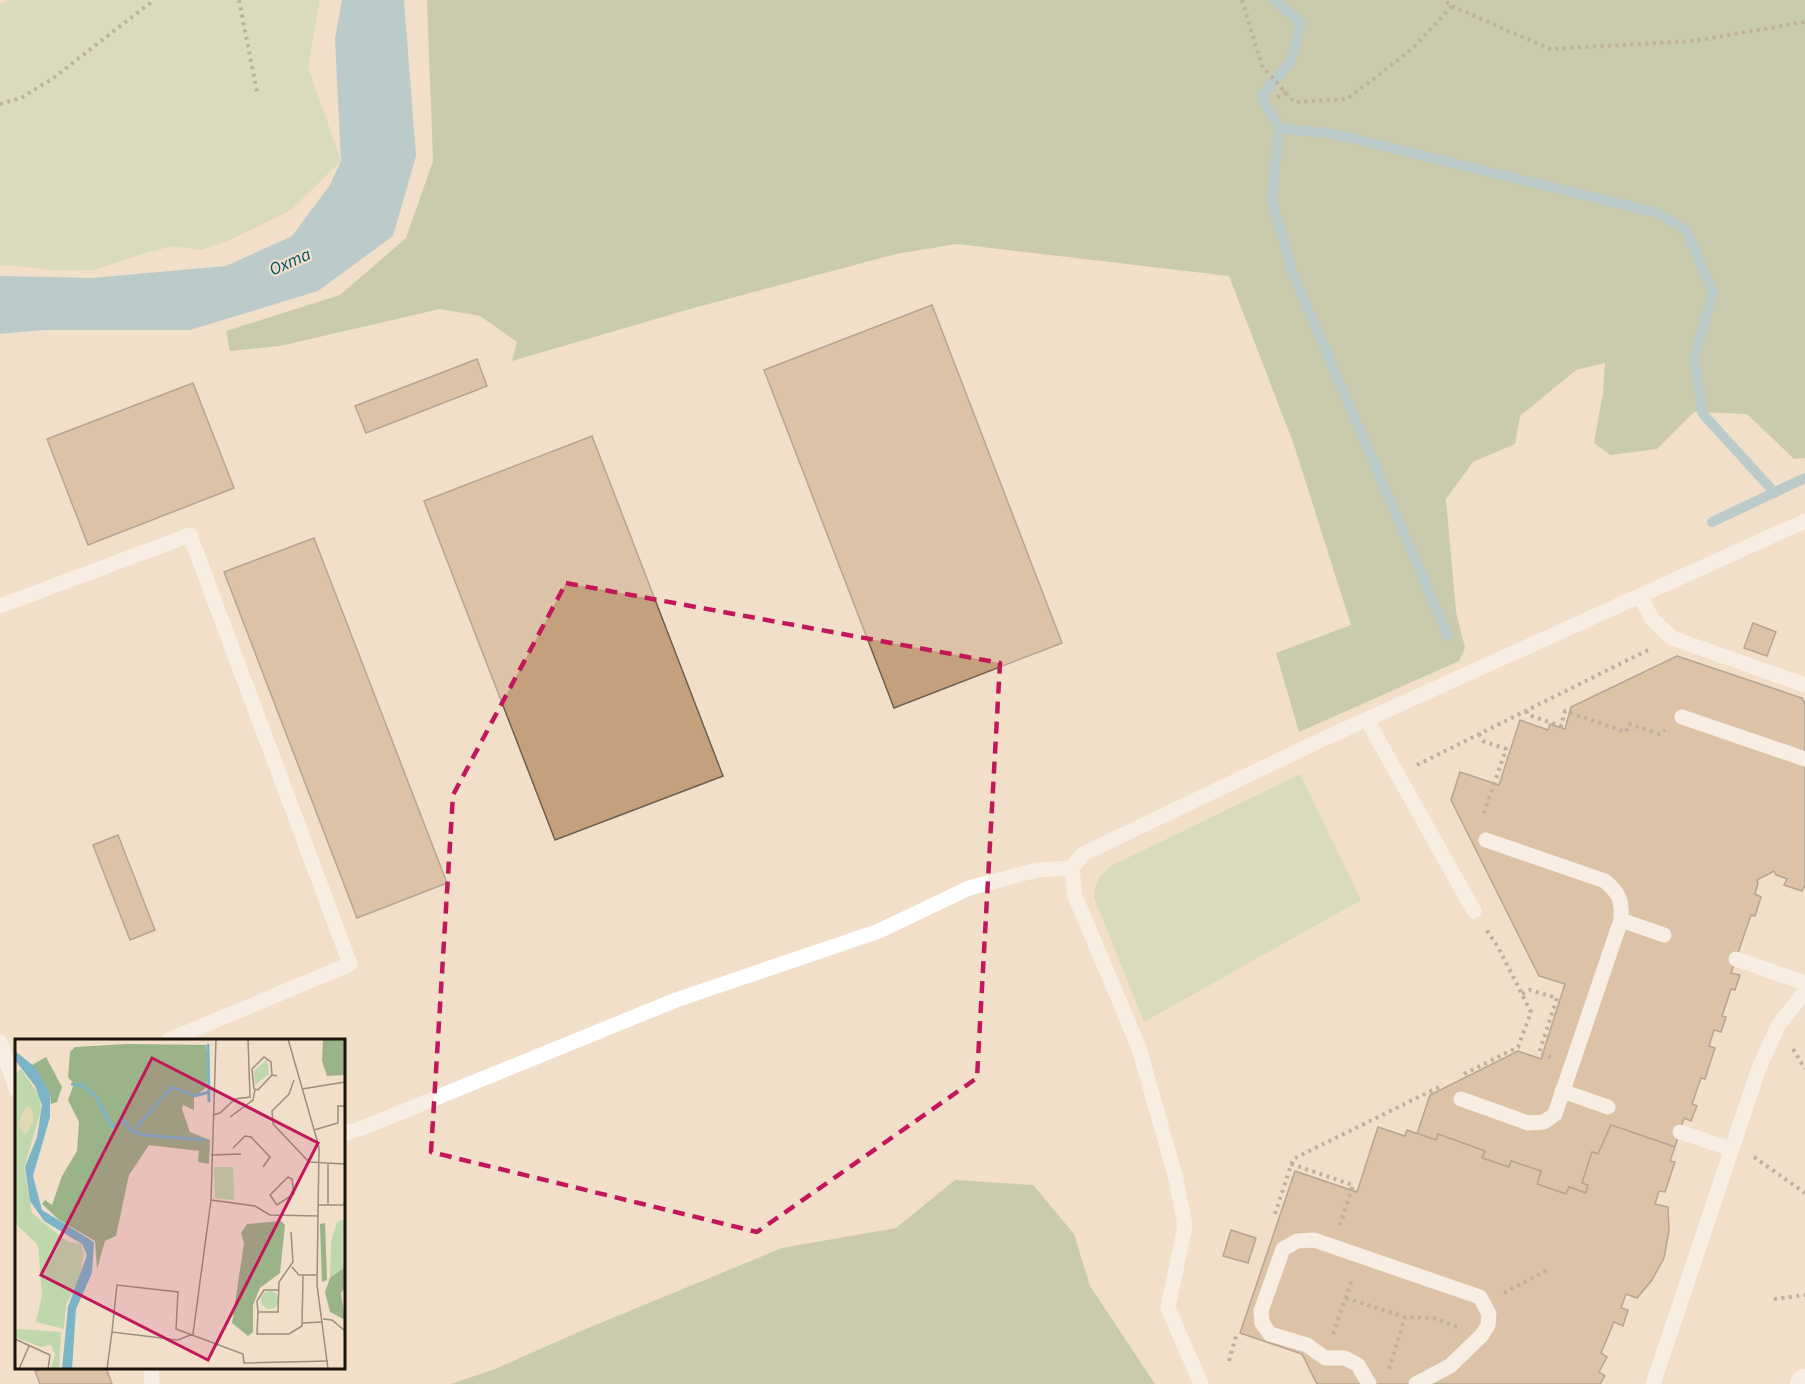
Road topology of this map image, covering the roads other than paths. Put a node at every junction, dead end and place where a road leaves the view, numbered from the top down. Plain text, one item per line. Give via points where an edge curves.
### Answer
1 (1805, 521) edge
2 (1640, 596) junction
3 (0, 606) edge
4 (1805, 685) edge
5 (1682, 717) road end
6 (1367, 720) junction
7 (1805, 759) edge
8 (1486, 840) road end
9 (1072, 868) junction
10 (1474, 911) road end
11 (1621, 920) junction
12 (1664, 935) dead end
13 (1736, 959) dead end
14 (1805, 983) edge
15 (1805, 992) edge
16 (174, 1039) edge
17 (0, 1042) edge
18 (15, 1086) edge
19 (1562, 1091) junction
20 (1461, 1099) dead end
21 (1608, 1107) dead end
22 (1680, 1132) dead end
23 (345, 1134) edge
24 (1732, 1146) junction
25 (151, 1369) edge
26 (152, 1384) edge
27 (1201, 1384) edge
28 (1369, 1384) edge
29 (1416, 1384) edge
30 (1653, 1384) edge

1 - 2 lane
2 - 4 lane via 1652,619 1672,638
2 - 6 lane
3 - 16 lane via 190,535 350,964
5 - 7 lane
6 - 9 lane via 1083,854
6 - 10 lane
8 - 11 lane via 1605,881 1616,890 1622,904
9 - 23 lane via 1037,870 969,888 879,931 676,1000
9 - 27 lane via 1075,896 1139,1048 1176,1179 1185,1226 1168,1308
11 - 12 lane
11 - 19 lane
13 - 14 lane
15 - 24 lane via 1779,1024
17 - 18 lane
19 - 20 lane via 1555,1114 1544,1122 1528,1123
19 - 21 lane
22 - 24 lane
24 - 30 lane
25 - 26 lane
28 - 29 lane via 1358,1365 1345,1358 1325,1358 1307,1346 1270,1334 1262,1323 1262,1311 1283,1250 1297,1241 1314,1240 1480,1297 1490,1314 1482,1335 1450,1366

